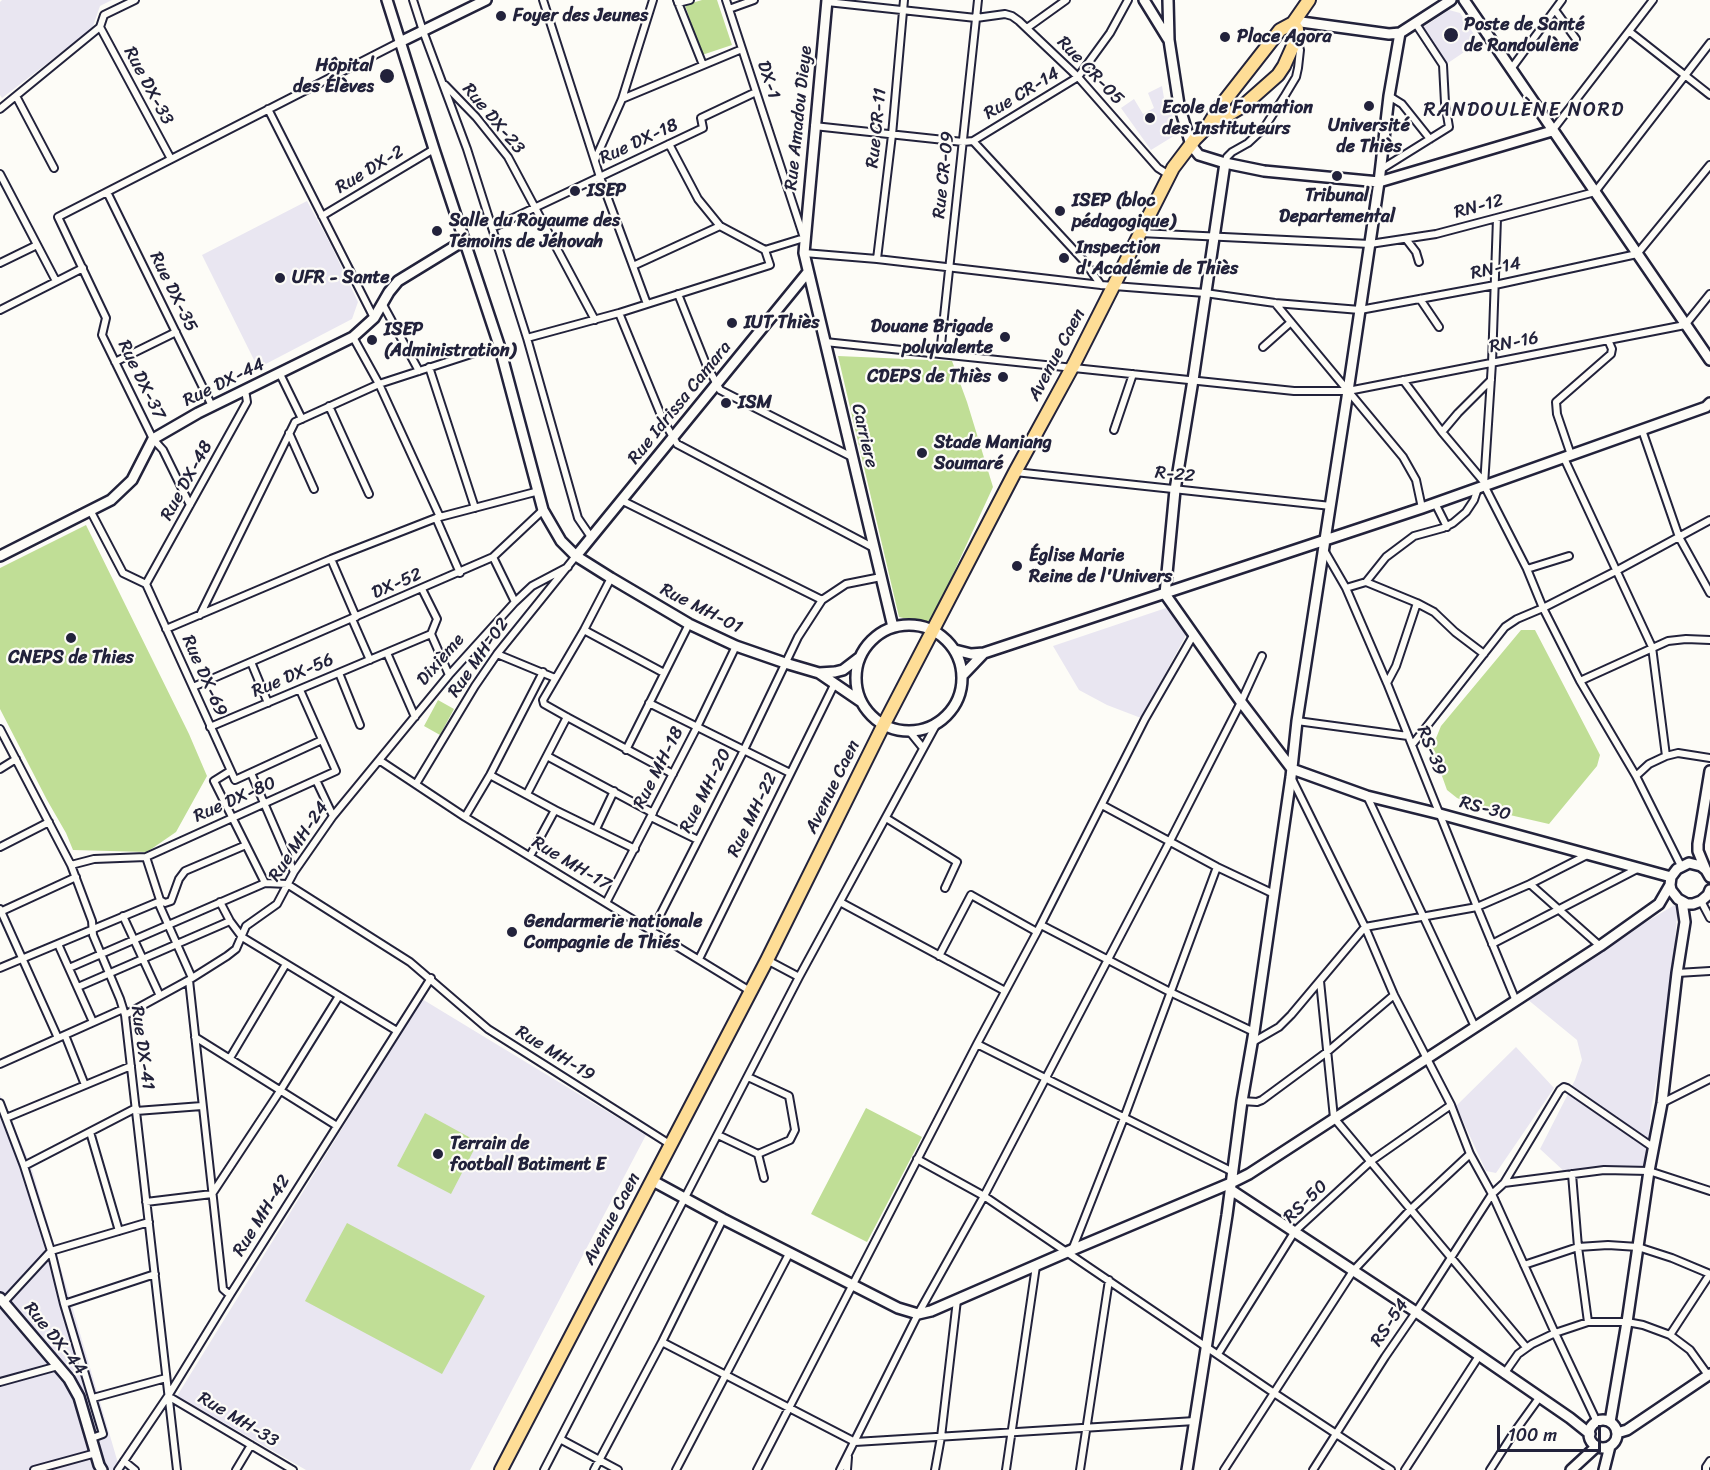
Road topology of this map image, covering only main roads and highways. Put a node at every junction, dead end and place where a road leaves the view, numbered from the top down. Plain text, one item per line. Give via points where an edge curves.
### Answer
1 (1309, 0) edge
2 (1294, 22) junction
3 (1208, 126) junction
4 (501, 1470) edge

1 - 2 highway, Avenue Caen
2 - 3 highway, Avenue Caen via 1281,30
2 - 3 highway, Avenue Caen via 1297,37 1278,75 1243,106
3 - 4 highway, Avenue Caen via 1170,175 1108,285 1072,368 932,630 767,960

